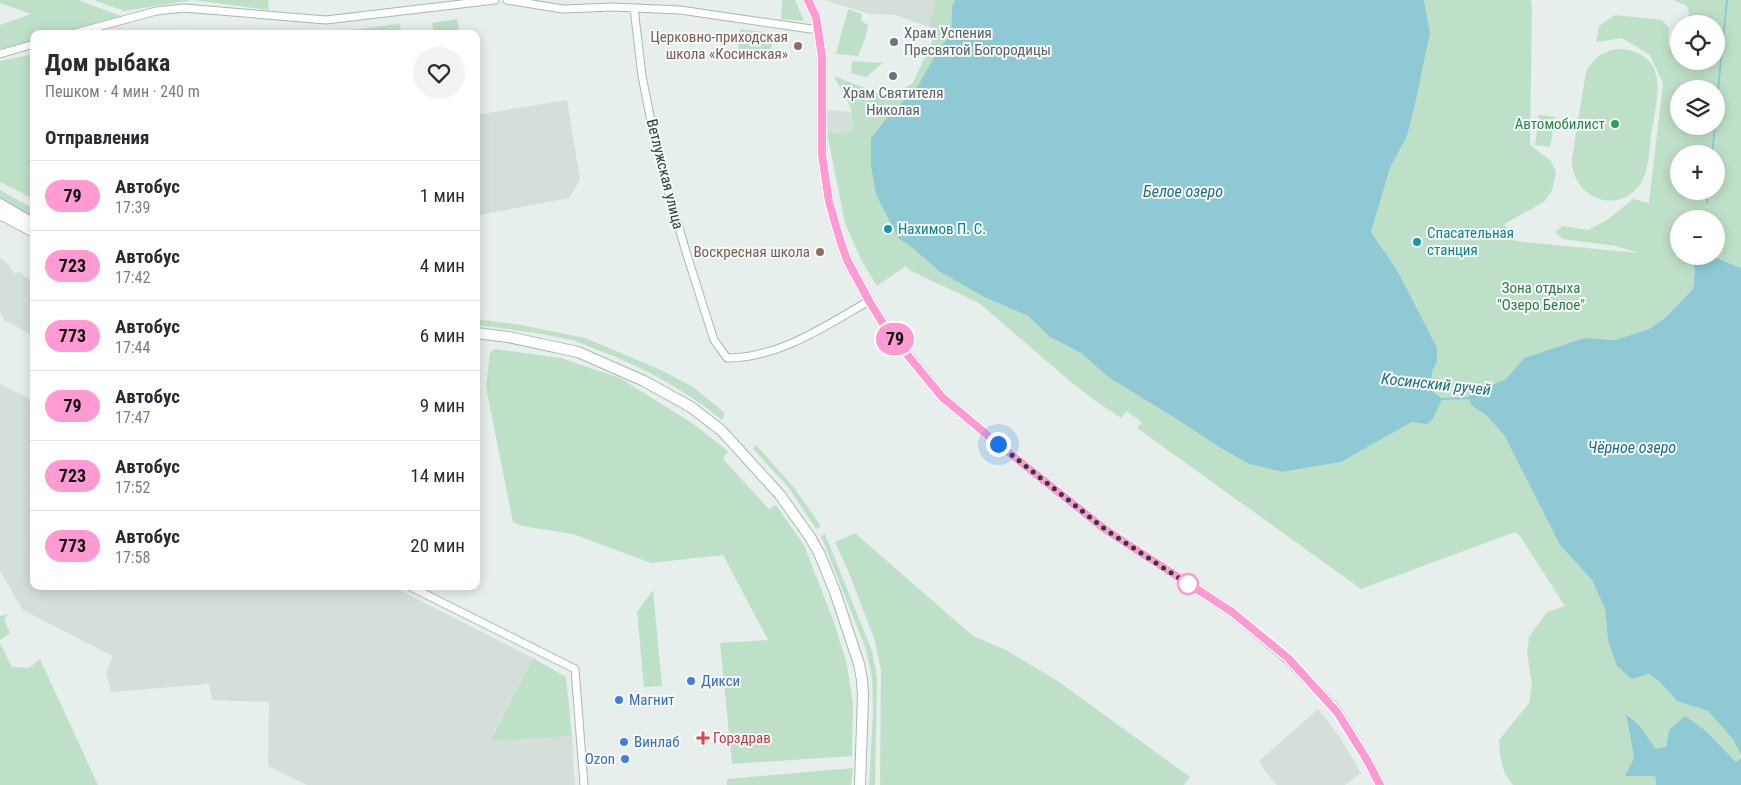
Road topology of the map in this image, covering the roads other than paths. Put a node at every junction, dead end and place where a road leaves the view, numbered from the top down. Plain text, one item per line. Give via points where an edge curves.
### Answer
1 (496, 0) edge
2 (507, 0) edge
3 (808, 0) edge
4 (634, 8) junction
5 (87, 30) edge
6 (818, 30) junction
7 (30, 45) edge
8 (0, 54) edge
9 (0, 204) edge
10 (0, 214) edge
11 (30, 222) edge
12 (30, 230) edge
13 (869, 301) junction
14 (480, 334) edge
15 (417, 590) edge
16 (584, 785) edge
17 (860, 785) edge
18 (1380, 785) edge

1 - 5 street via 326,20 184,8 156,11
2 - 4 street via 563,9
3 - 6 street
4 - 6 street via 680,10
4 - 13 street, Ветлужская улица via 642,76 657,151 714,340 728,358 762,354 801,340
6 - 13 street via 822,57 825,181 847,260
7 - 8 street
9 - 11 main road
10 - 12 main road
13 - 18 street via 887,330 942,397 1106,530 1232,612 1288,658 1337,712
14 - 17 main road via 578,352 644,381 691,407 722,431 780,495 820,555 858,664 863,695
15 - 16 street via 575,669

